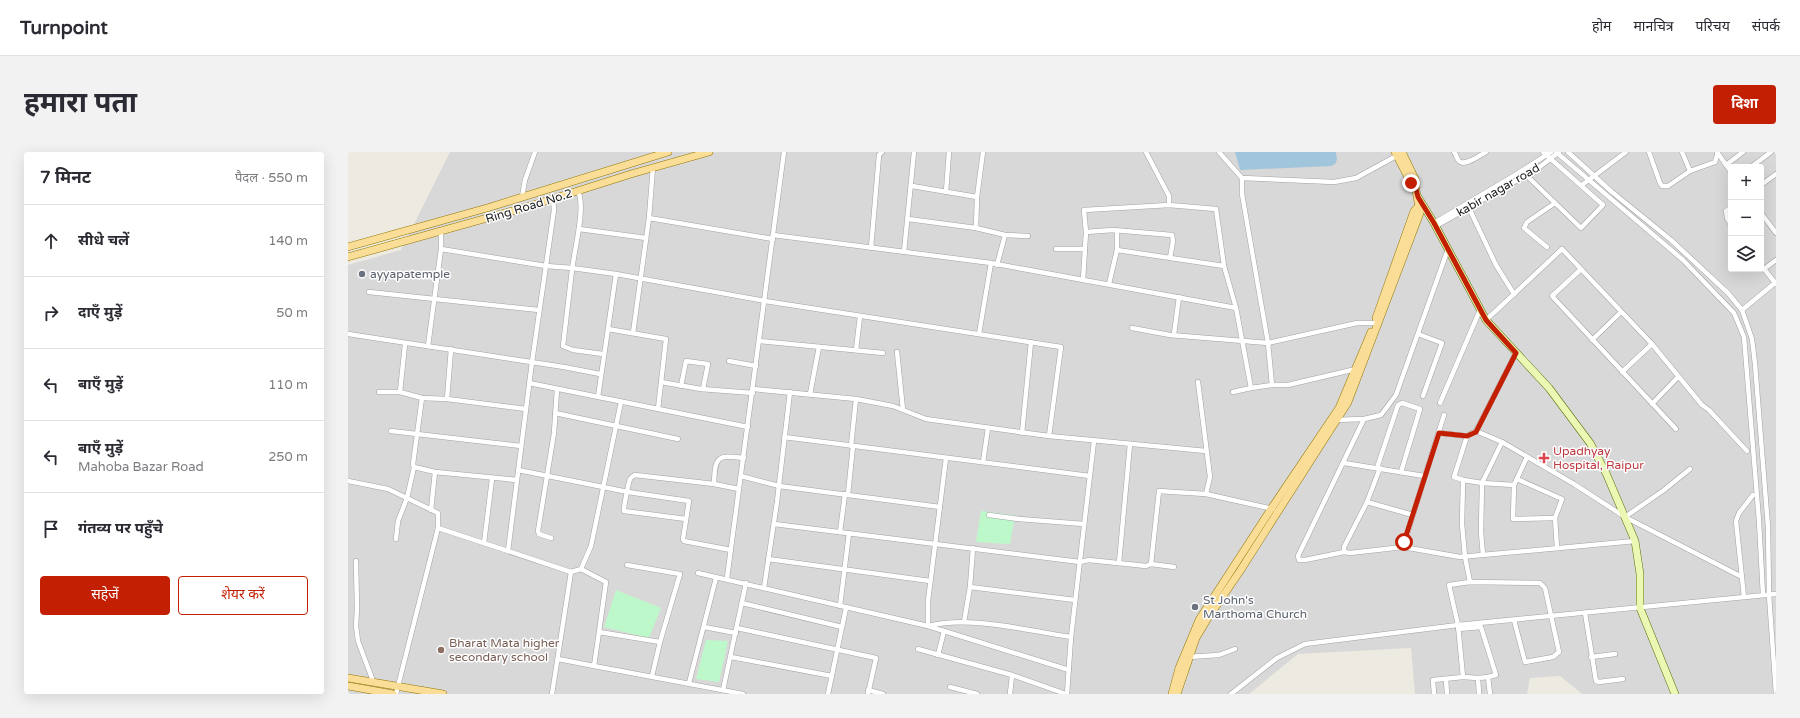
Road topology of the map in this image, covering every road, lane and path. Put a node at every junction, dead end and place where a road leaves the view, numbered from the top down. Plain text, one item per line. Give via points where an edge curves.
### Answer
1 (535, 152) edge
2 (668, 152) edge
3 (709, 152) edge
4 (784, 152) edge
5 (882, 152) edge
6 (914, 152) edge
7 (949, 152) edge
8 (983, 152) edge
9 (1146, 152) edge
10 (1219, 152) edge
11 (1454, 152) edge
12 (1486, 152) edge
13 (1557, 152) edge
14 (1568, 152) edge
15 (1626, 152) edge
16 (1649, 152) edge
17 (1682, 152) edge
18 (1718, 152) edge
19 (1743, 152) edge
20 (1771, 152) edge
21 (1398, 153) edge
22 (1548, 154) edge
23 (1755, 164) edge
24 (1726, 165) junction
25 (653, 167) junction
26 (1728, 168) edge
27 (1690, 171) junction
28 (1776, 174) edge
29 (1526, 175) junction
30 (1594, 176) junction
31 (1242, 178) junction
32 (1588, 181) junction
33 (1764, 183) edge
34 (1582, 185) junction
35 (912, 186) junction
36 (578, 191) junction
37 (946, 192) junction
38 (977, 197) junction
39 (1418, 197) junction
40 (522, 198) junction
41 (553, 199) junction
42 (1554, 203) junction
43 (1169, 205) junction
44 (1418, 207) junction
45 (1469, 208) junction
46 (1728, 210) edge
47 (1764, 217) edge
48 (649, 218) junction
49 (908, 219) junction
50 (1728, 221) edge
51 (1435, 224) junction
52 (579, 228) junction
53 (976, 228) junction
54 (440, 231) junction
55 (1086, 232) junction
56 (1117, 232) junction
57 (1776, 233) edge
58 (1005, 235) junction
59 (1028, 236) dead end
60 (773, 237) junction
61 (646, 238) junction
62 (348, 247) edge
63 (1546, 247) dead end
64 (871, 248) junction
65 (441, 249) junction
66 (1056, 249) dead end
67 (1085, 249) junction
68 (1448, 249) junction
69 (1117, 250) junction
70 (904, 252) junction
71 (348, 257) edge
72 (1170, 258) junction
73 (1776, 260) edge
74 (991, 263) junction
75 (997, 264) junction
76 (546, 265) junction
77 (1224, 266) junction
78 (572, 268) junction
79 (1764, 270) joint
80 (1579, 271) dead end
81 (616, 274) junction
82 (641, 279) junction
83 (1083, 280) junction
84 (1776, 283) edge
85 (1109, 284) junction
86 (369, 292) dead end
87 (1514, 294) junction
88 (1179, 297) junction
89 (435, 299) junction
90 (765, 301) junction
91 (1236, 308) junction
92 (539, 310) junction
93 (1480, 310) junction
94 (1742, 310) junction
95 (1621, 312) junction
96 (860, 316) junction
97 (1486, 320) junction
98 (1375, 323) junction
99 (1132, 328) dead end
100 (608, 329) junction
101 (633, 333) junction
102 (348, 334) edge
103 (979, 334) junction
104 (1174, 334) junction
105 (1418, 334) junction
106 (1592, 340) junction
107 (760, 341) junction
108 (1242, 341) junction
109 (1032, 342) junction
110 (1268, 343) junction
111 (405, 344) junction
112 (1652, 344) junction
113 (428, 346) junction
114 (819, 347) junction
115 (451, 349) junction
116 (856, 350) junction
117 (897, 352) dead end
118 (883, 353) dead end
119 (1516, 353) junction
120 (603, 354) junction
121 (729, 361) dead end
122 (532, 362) junction
123 (756, 366) junction
124 (1359, 369) junction
125 (1622, 372) junction
126 (600, 374) junction
127 (1678, 377) junction
128 (661, 382) junction
129 (1198, 382) dead end
130 (529, 383) junction
131 (681, 386) junction
132 (1272, 386) junction
133 (1251, 388) junction
134 (557, 389) junction
135 (703, 389) junction
136 (753, 391) junction
137 (378, 392) dead end
138 (400, 392) junction
139 (790, 392) junction
140 (1233, 392) dead end
141 (810, 394) junction
142 (1423, 396) dead end
143 (598, 397) junction
144 (422, 398) junction
145 (447, 399) junction
146 (856, 399) junction
147 (621, 402) junction
148 (1440, 404) dead end
149 (1652, 404) junction
150 (526, 409) junction
151 (658, 409) junction
152 (903, 410) junction
153 (555, 414) junction
154 (1444, 415) dead end
155 (1364, 419) junction
156 (1335, 420) junction
157 (615, 426) junction
158 (748, 427) junction
159 (988, 428) junction
160 (1676, 429) dead end
161 (391, 431) dead end
162 (1022, 432) junction
163 (1476, 432) junction
164 (418, 433) junction
165 (1439, 433) junction
166 (1049, 436) junction
167 (1467, 436) junction
168 (784, 437) junction
169 (678, 439) dead end
170 (1094, 441) junction
171 (1502, 442) junction
172 (1130, 444) junction
173 (521, 446) junction
174 (852, 446) junction
175 (1206, 451) junction
176 (1747, 451) dead end
177 (1527, 457) junction
178 (744, 458) junction
179 (946, 458) junction
180 (983, 462) junction
181 (1344, 463) junction
182 (414, 467) junction
183 (1378, 468) junction
184 (1690, 469) dead end
185 (518, 470) junction
186 (435, 472) junction
187 (1401, 472) junction
188 (547, 476) junction
189 (741, 476) junction
190 (1090, 476) junction
191 (1424, 476) junction
192 (492, 479) junction
193 (1517, 479) junction
194 (517, 480) junction
195 (1463, 480) junction
196 (348, 481) edge
197 (1482, 483) junction
198 (714, 484) junction
199 (1514, 485) junction
200 (779, 486) junction
201 (603, 487) junction
202 (740, 489) junction
203 (628, 492) junction
204 (846, 494) junction
205 (1206, 494) junction
206 (1753, 495) dead end
207 (407, 498) junction
208 (1367, 502) junction
209 (940, 507) junction
210 (1271, 509) junction
211 (431, 510) junction
212 (1279, 510) junction
213 (989, 515) dead end
214 (1413, 516) junction
215 (1625, 517) junction
216 (1554, 518) junction
217 (686, 519) junction
218 (774, 524) junction
219 (1084, 524) junction
220 (438, 528) junction
221 (840, 532) junction
222 (849, 533) junction
223 (550, 538) dead end
224 (396, 539) dead end
225 (1635, 541) junction
226 (484, 543) junction
227 (935, 544) junction
228 (1404, 547) junction
229 (973, 548) junction
230 (1557, 548) junction
231 (731, 550) junction
232 (508, 551) junction
233 (1344, 552) junction
234 (1483, 555) junction
235 (1465, 557) junction
236 (768, 559) junction
237 (356, 561) dead end
238 (1080, 562) junction
239 (1119, 563) junction
240 (627, 564) dead end
241 (1151, 564) junction
242 (1174, 567) dead end
243 (845, 569) junction
244 (581, 570) junction
245 (571, 572) junction
246 (698, 573) dead end
247 (1742, 577) junction
248 (716, 578) junction
249 (727, 578) junction
250 (930, 581) junction
251 (1470, 582) junction
252 (746, 583) junction
253 (970, 587) junction
254 (764, 588) junction
255 (1776, 594) edge
256 (1763, 595) junction
257 (1769, 595) junction
258 (1744, 597) junction
259 (1075, 600) junction
260 (742, 603) junction
261 (840, 606) junction
262 (846, 608) junction
263 (1640, 608) junction
264 (1585, 613) junction
265 (1551, 616) junction
266 (1514, 620) junction
267 (964, 622) junction
268 (928, 626) junction
269 (704, 627) junction
270 (842, 627) junction
271 (1458, 627) junction
272 (737, 628) junction
273 (944, 631) junction
274 (599, 632) junction
275 (736, 633) junction
276 (1071, 637) junction
277 (660, 642) junction
278 (918, 649) dead end
279 (1235, 649) dead end
280 (837, 650) junction
281 (1615, 654) dead end
282 (938, 655) junction
283 (730, 657) junction
284 (1592, 657) junction
285 (1186, 658) junction
286 (558, 659) junction
287 (594, 666) junction
288 (1069, 670) junction
289 (1012, 675) junction
290 (652, 676) junction
291 (832, 676) junction
292 (1463, 677) junction
293 (1488, 677) junction
294 (348, 678) edge
295 (1478, 678) junction
296 (1446, 679) junction
297 (1623, 679) dead end
298 (373, 681) junction
299 (690, 683) junction
300 (348, 686) edge
301 (950, 687) dead end
302 (397, 690) edge
303 (723, 690) junction
304 (868, 692) edge
305 (734, 693) edge
306 (393, 694) edge
307 (443, 694) edge
308 (552, 694) edge
309 (743, 694) edge
310 (828, 694) edge
311 (883, 694) edge
312 (977, 694) edge
313 (1010, 694) edge
314 (1067, 694) edge
315 (1172, 694) edge
316 (1177, 694) edge
317 (1231, 694) edge
318 (1434, 694) edge
319 (1447, 694) edge
320 (1479, 694) edge
321 (1490, 694) edge
322 (1675, 694) edge
323 (1776, 694) edge

1 - 40 street
2 - 40 main road, Ring Road No.2
3 - 25 main road, Ring Road No.2
4 - 60 street
5 - 64 street via 879,155
6 - 35 street
7 - 37 street
8 - 38 street
9 - 43 street via 1169,196
10 - 31 street
11 - 12 street via 1460,161 1466,162
13 - 22 street, kabir nagar road
13 - 32 street
14 - 30 street
15 - 30 street
16 - 27 street via 1662,186 1668,186
17 - 27 street
18 - 24 street
18 - 27 street via 1715,162
19 - 24 street
20 - 23 street
21 - 31 street via 1356,178 1334,182
21 - 39 main road via 1411,183 1415,185
22 - 29 street, kabir nagar road
22 - 34 street
22 - 51 street
24 - 26 street
25 - 36 main road, Ring Road No.2
25 - 48 street
28 - 33 street
29 - 42 street
29 - 45 street, kabir nagar road
30 - 32 street
30 - 94 street via 1694,262 1728,293
31 - 110 street via 1242,194
32 - 34 street
32 - 256 street via 1683,260 1734,313 1744,336
34 - 42 street via 1602,205 1581,228
35 - 37 street
35 - 49 street
36 - 41 main road, Ring Road No.2
36 - 52 street
37 - 38 street
38 - 53 street
39 - 44 main road
39 - 51 street
40 - 62 main road, Ring Road No.2
41 - 54 main road, Ring Road No.2
41 - 76 street via 554,210
42 - 63 street via 1527,222 1524,228
43 - 55 street via 1084,210
43 - 77 street via 1216,209
44 - 98 main road via 1414,211
44 - 124 main road via 1420,213
45 - 51 street, kabir nagar road
45 - 87 street via 1496,264
46 - 50 street
47 - 57 street
48 - 60 street
48 - 61 street
49 - 53 street
49 - 70 street
51 - 68 street
52 - 61 street
52 - 78 street
53 - 58 street
54 - 65 street
54 - 71 main road, Ring Road No.2
55 - 56 street
55 - 67 street
56 - 69 street
56 - 72 street via 1172,235
58 - 59 street
58 - 75 street
60 - 64 street
60 - 90 street
61 - 82 street
64 - 70 street
65 - 76 street
65 - 89 street
66 - 67 street
67 - 83 street
68 - 93 street
68 - 105 street
69 - 72 street
69 - 85 street
70 - 74 street
72 - 77 street
73 - 79 street
74 - 75 street
74 - 103 street
75 - 83 street
76 - 78 street
76 - 92 street
77 - 91 street
78 - 81 street
78 - 120 street via 563,346
79 - 84 street
80 - 106 street via 1552,296
81 - 82 street
81 - 100 street
82 - 90 street
82 - 101 street
83 - 85 street
84 - 94 street
85 - 88 street
86 - 89 street
87 - 95 street via 1562,249
87 - 97 street
88 - 91 street
88 - 104 street
89 - 92 street
89 - 113 street
90 - 96 street
90 - 107 street
91 - 108 street
92 - 122 street
93 - 97 street
93 - 148 street
94 - 257 street via 1752,339 1755,364 1768,527
95 - 106 street
95 - 112 street
96 - 103 street
96 - 116 street
97 - 119 street
98 - 110 street via 1357,323
98 - 124 main road
99 - 104 street
100 - 101 street
100 - 120 street
101 - 128 street via 666,339
102 - 111 street
103 - 109 street
104 - 108 street
105 - 142 street via 1442,343
105 - 155 street via 1396,395 1381,415
106 - 125 street
107 - 114 street
107 - 123 street
108 - 110 street
108 - 133 street
109 - 162 street
109 - 166 street via 1061,347
110 - 132 street
111 - 113 street
111 - 138 street
112 - 125 street
112 - 127 street
113 - 115 street
114 - 116 street
114 - 141 street
115 - 122 street
115 - 145 street
116 - 118 street
117 - 152 street
119 - 163 street
119 - 215 street via 1549,388 1590,443
120 - 126 street
121 - 123 street
122 - 126 street
122 - 130 street
123 - 136 street
124 - 132 street via 1288,385
124 - 156 main road
125 - 149 street
126 - 143 street
127 - 149 street
127 - 176 street
128 - 131 street
128 - 151 street
129 - 175 street
130 - 134 street
130 - 150 street
131 - 135 street
131 - 135 street via 686,361 708,364
132 - 133 street
133 - 140 street
134 - 143 street
134 - 153 street
135 - 136 street
136 - 139 street
136 - 158 street
137 - 138 street
138 - 144 street
139 - 141 street
139 - 168 street
141 - 146 street
143 - 147 street
144 - 145 street
144 - 164 street
145 - 150 street
146 - 152 street
146 - 174 street
147 - 151 street
147 - 157 street
149 - 160 street
150 - 173 street
151 - 158 street
152 - 159 street via 926,419
153 - 157 street
153 - 188 street
154 - 165 street
155 - 156 street
155 - 181 street
156 - 210 main road
156 - 212 main road
157 - 169 street
157 - 201 street
158 - 178 street
159 - 162 street
159 - 180 street
161 - 164 street
162 - 166 street
163 - 167 street
163 - 171 street
164 - 173 street
164 - 182 street
165 - 167 street
165 - 191 street
166 - 170 street
167 - 195 street via 1454,477
168 - 174 street
168 - 200 street
170 - 172 street
170 - 190 street
171 - 177 street
171 - 197 street
172 - 175 street
172 - 239 street
173 - 185 street
174 - 179 street
174 - 204 street
175 - 205 street via 1210,477
177 - 193 street
177 - 215 street
178 - 189 street
178 - 198 street via 720,458 715,466
179 - 180 street
179 - 209 street
180 - 190 street
181 - 183 street
181 - 233 street via 1298,556 1299,560 1305,560
182 - 186 street
182 - 207 street
183 - 187 street
183 - 187 street via 1398,405 1402,403 1420,409
183 - 208 street
184 - 215 street
185 - 188 street
185 - 194 street
186 - 192 street
186 - 211 street
187 - 191 street
188 - 201 street
188 - 223 street via 538,531 539,534
189 - 200 street
189 - 202 street
190 - 219 street
191 - 214 street
192 - 194 street
192 - 226 street
193 - 199 street
193 - 216 street via 1562,499
194 - 232 street
195 - 197 street
195 - 235 street via 1462,524
196 - 207 street via 388,489
197 - 199 street
197 - 234 street
198 - 202 street
198 - 203 street via 635,475 629,480
199 - 216 street via 1513,519
200 - 204 street
200 - 218 street
201 - 203 street
201 - 244 street via 591,546
202 - 231 street
203 - 217 street via 689,501
203 - 217 street via 624,511
204 - 209 street
204 - 221 street
205 - 210 street
205 - 241 street via 1159,491
206 - 247 street via 1736,521
207 - 211 street
207 - 224 street via 398,521
208 - 214 street
208 - 233 street via 1344,547
209 - 227 street
210 - 212 street
210 - 285 main road via 1199,620
211 - 220 street via 438,513
212 - 285 main road via 1208,618
213 - 219 street
214 - 228 street
215 - 225 street
215 - 247 street
216 - 230 street
217 - 231 street via 684,541
218 - 221 street
218 - 236 street
219 - 238 street
220 - 226 street
220 - 302 street
221 - 222 street
222 - 227 street
222 - 243 street
225 - 230 street
225 - 263 street via 1640,574
226 - 232 street
227 - 229 street
227 - 250 street
228 - 233 street
228 - 235 street
229 - 238 street
229 - 253 street
230 - 234 street
231 - 249 street
232 - 245 street
234 - 235 street
235 - 251 street
236 - 243 street
236 - 254 street
237 - 298 street via 358,642
238 - 239 street via 1089,560
238 - 259 street
239 - 241 street via 1146,566
240 - 277 street via 680,574
241 - 242 street
243 - 250 street
243 - 261 street
244 - 245 street
244 - 274 street via 606,582
245 - 286 street
246 - 248 street
247 - 258 street
248 - 249 street
248 - 269 street
249 - 252 street
250 - 268 street
251 - 265 street via 1540,583 1545,588
251 - 271 street via 1449,585
252 - 254 street
252 - 260 street
253 - 259 street
253 - 267 street
254 - 261 street
255 - 257 street
256 - 257 street
256 - 258 street
257 - 323 street
258 - 263 street
259 - 276 street
260 - 270 street
260 - 272 street
261 - 262 street
262 - 268 street
262 - 270 street
263 - 264 street
263 - 322 street
264 - 265 street
264 - 284 street
265 - 266 street
265 - 266 street via 1559,652 1553,657 1531,662 1525,662
266 - 271 street
267 - 268 street via 943,622
267 - 276 street
268 - 273 street
269 - 275 street
269 - 299 street
270 - 280 street
271 - 292 street
271 - 293 street via 1481,626 1496,675
271 - 317 street via 1305,644 1277,658
272 - 275 street
272 - 280 street
273 - 282 street
273 - 288 street
274 - 277 street
274 - 287 street
275 - 283 street
276 - 288 street
277 - 290 street
278 - 282 street
279 - 285 street via 1219,655
280 - 291 street
280 - 304 street via 876,658
281 - 284 street
282 - 289 street
283 - 291 street
283 - 303 street
284 - 297 street via 1596,681
285 - 315 main road
285 - 316 main road
286 - 287 street
286 - 308 street
287 - 290 street
288 - 314 street
289 - 313 street
289 - 314 street
290 - 299 street
291 - 310 street
292 - 295 street
292 - 296 street
293 - 295 street
293 - 321 street
294 - 298 main road
295 - 320 street
296 - 318 street via 1433,680
296 - 319 street
298 - 302 main road
299 - 303 street
300 - 306 main road
301 - 312 street
302 - 307 main road
303 - 305 street
304 - 311 street
305 - 309 street

